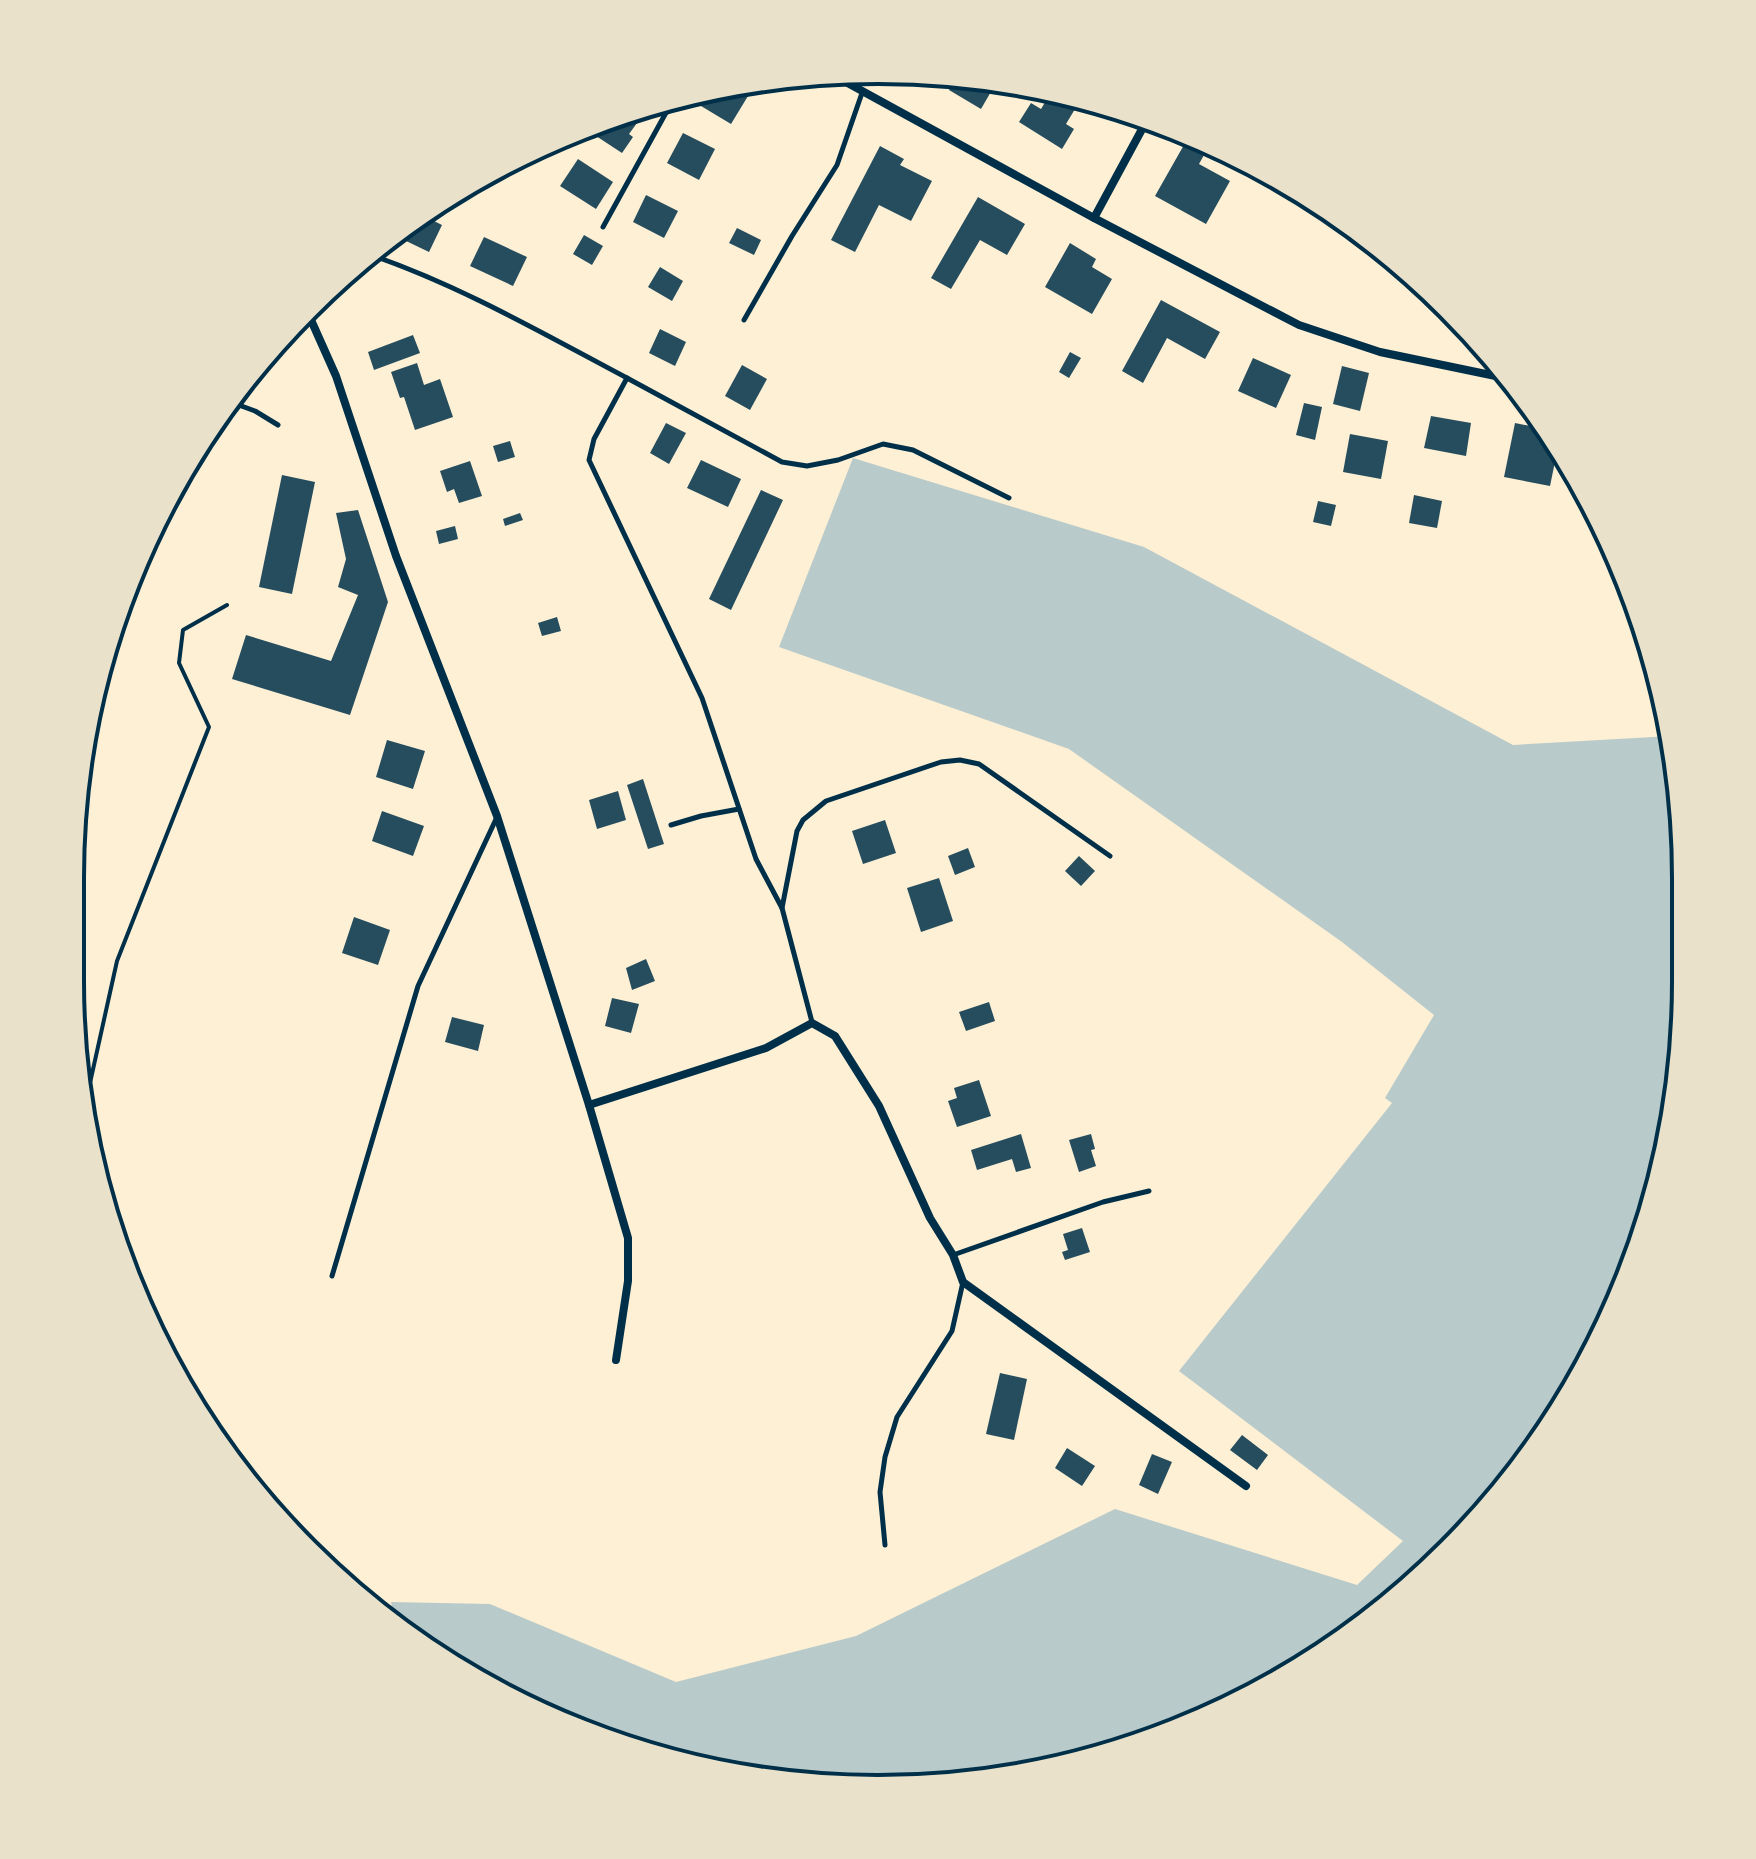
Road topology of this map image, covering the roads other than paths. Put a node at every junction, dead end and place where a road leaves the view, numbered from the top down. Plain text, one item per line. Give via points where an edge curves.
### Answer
1 (849, 85) edge
2 (862, 93) junction
3 (666, 113) edge
4 (1142, 129) edge
5 (1094, 218) junction
6 (603, 227) dead end
7 (382, 259) edge
8 (744, 320) dead end
9 (312, 322) edge
10 (1492, 375) edge
11 (627, 378) junction
12 (240, 406) edge
13 (278, 425) dead end
14 (1009, 498) dead end
15 (739, 809) junction
16 (497, 816) junction
17 (671, 825) dead end
18 (1110, 856) dead end
19 (782, 908) junction
20 (812, 1023) junction
21 (589, 1105) junction
22 (1149, 1191) dead end
23 (953, 1255) junction
24 (332, 1276) dead end
25 (963, 1282) junction
26 (616, 1360) dead end
27 (1246, 1486) dead end
28 (885, 1545) dead end

1 - 2 street
2 - 5 street
2 - 8 lane via 837,165
3 - 6 lane
4 - 5 street
5 - 10 street via 1299,325 1380,352
7 - 11 lane via 482,300
9 - 16 street
11 - 14 lane via 782,462 807,466 883,444 913,450
11 - 15 lane via 594,439 589,460 702,698
12 - 13 lane
15 - 17 lane
15 - 19 lane via 756,859
16 - 21 street
16 - 24 lane via 418,986
18 - 19 lane via 979,764 941,762 812,810 797,831
19 - 20 lane
20 - 21 street via 766,1048
20 - 23 street via 835,1036 857,1068
21 - 26 street via 628,1238 628,1281
22 - 23 lane
23 - 25 street
25 - 27 street
25 - 28 lane via 952,1331 897,1417 885,1457 880,1492

